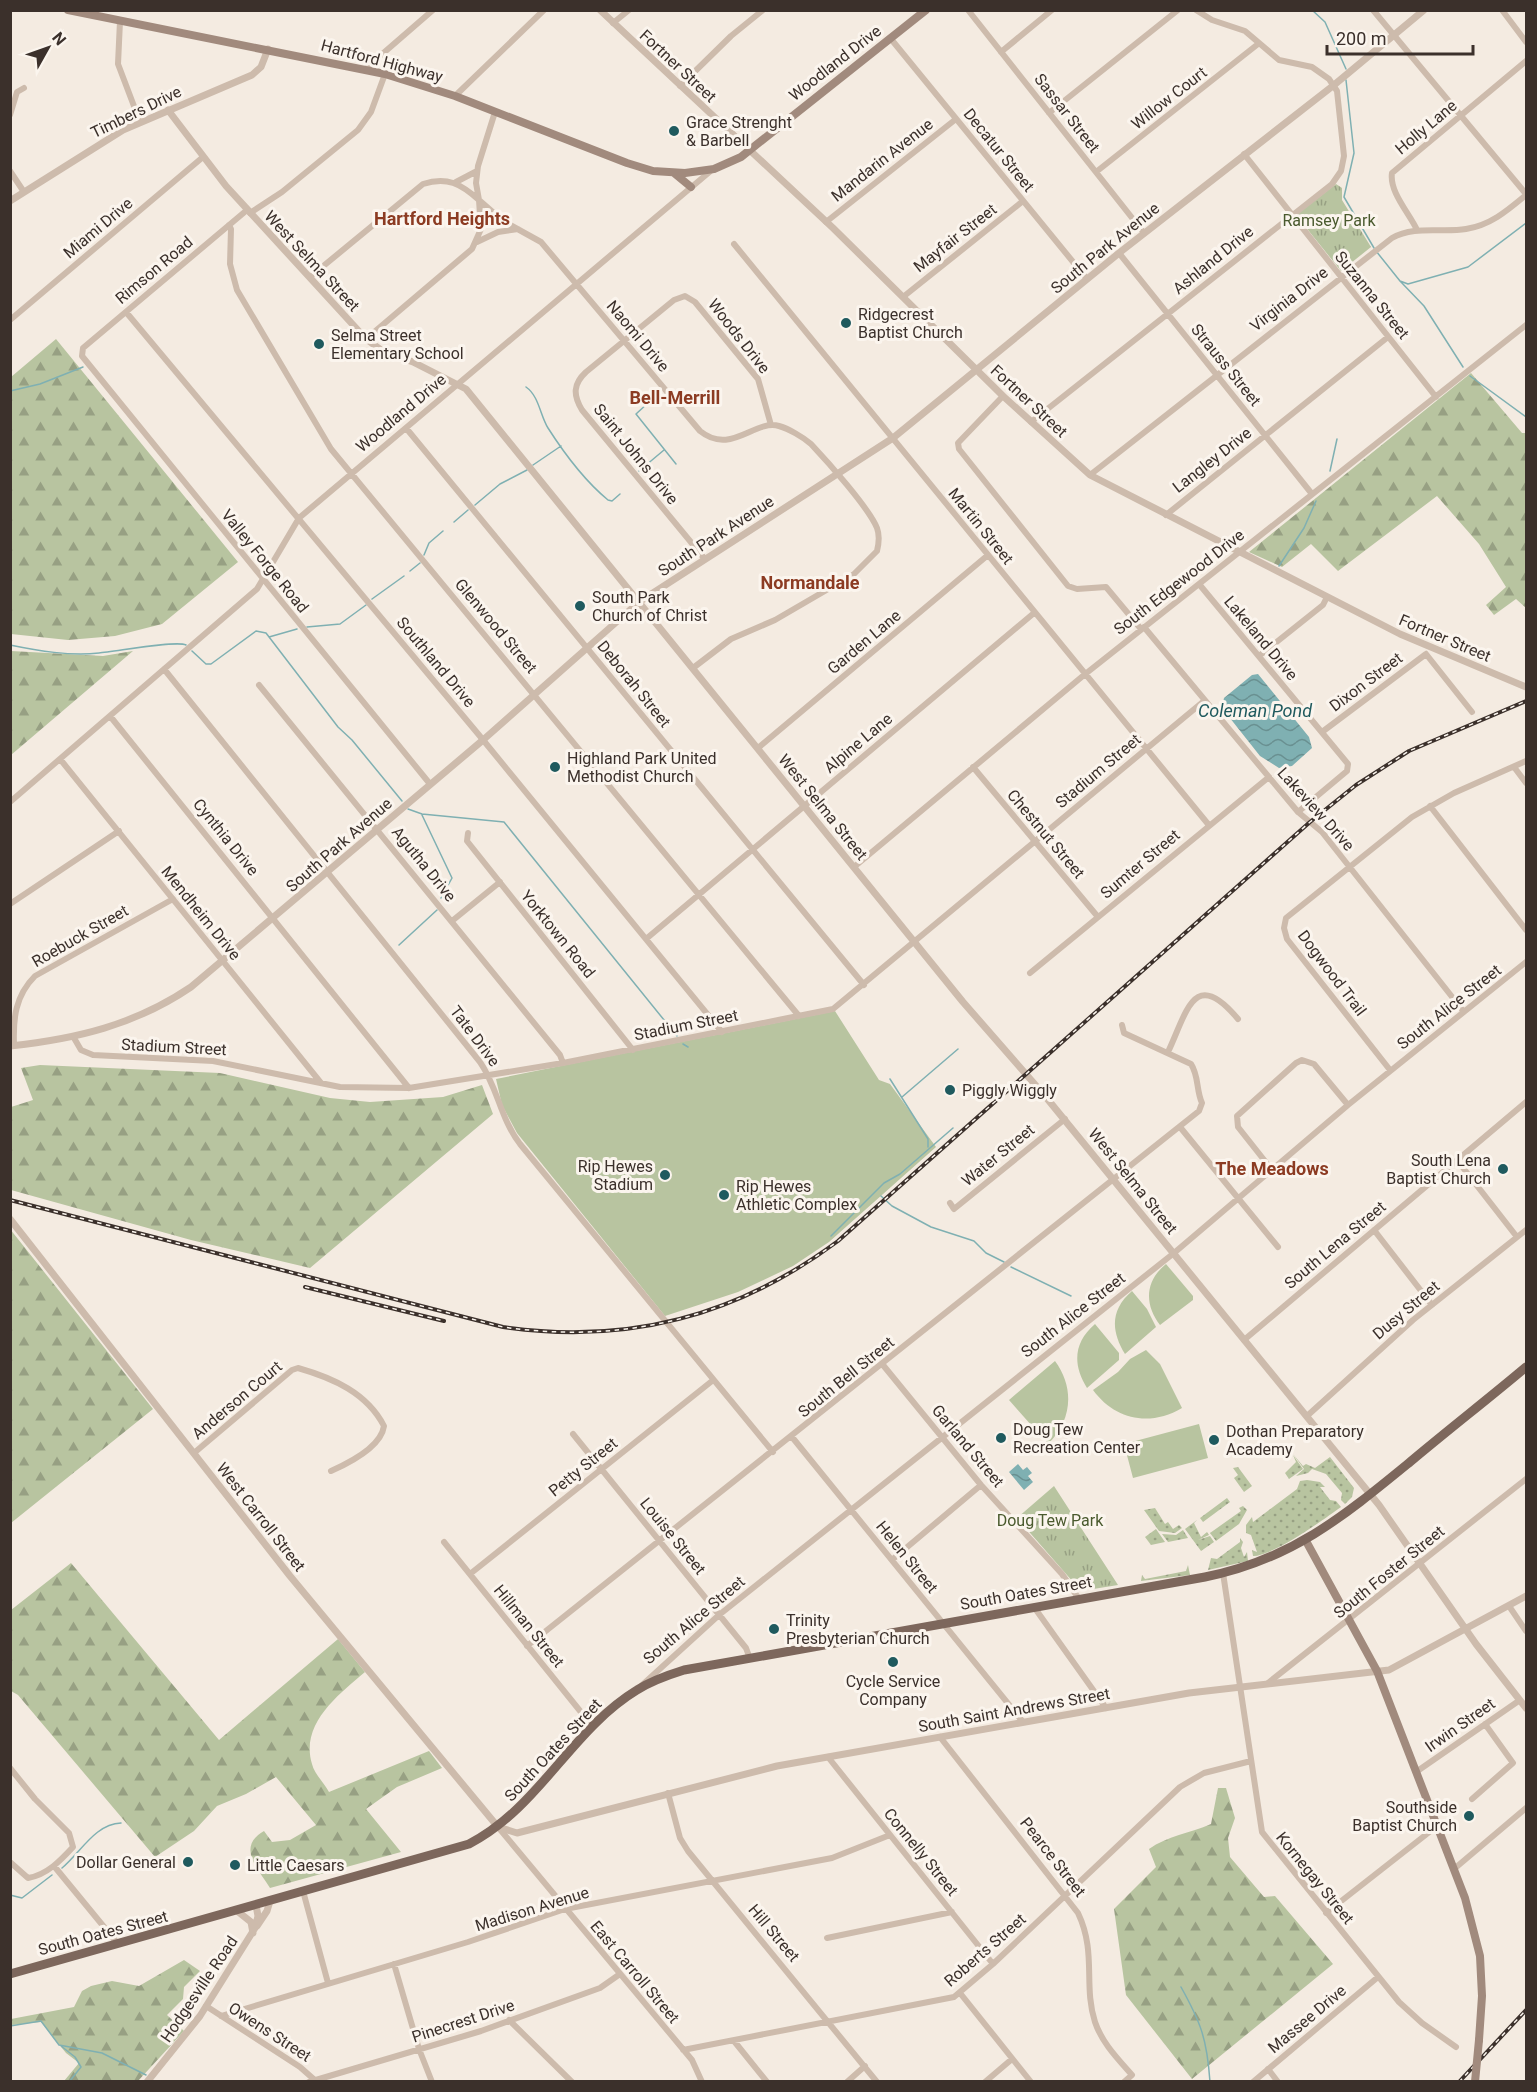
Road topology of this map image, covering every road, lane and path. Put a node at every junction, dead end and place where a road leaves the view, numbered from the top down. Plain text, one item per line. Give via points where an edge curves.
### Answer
1 (68, 10) edge
2 (433, 10) edge
3 (544, 10) edge
4 (600, 10) edge
5 (629, 10) edge
6 (763, 10) edge
7 (926, 10) edge
8 (968, 10) edge
9 (1052, 10) edge
10 (1178, 10) edge
11 (1196, 10) edge
12 (1373, 10) edge
13 (1424, 10) edge
14 (1502, 10) edge
15 (120, 21) junction
16 (613, 23) junction
17 (1394, 36) junction
18 (891, 39) junction
19 (1527, 42) edge
20 (1258, 44) junction
21 (268, 49) junction
22 (1000, 52) junction
23 (1527, 61) edge
24 (366, 69) junction
25 (385, 74) junction
26 (1334, 85) junction
27 (680, 86) junction
28 (24, 88) dead end
29 (455, 96) junction
30 (168, 110) junction
31 (495, 112) junction
32 (1049, 113) junction
33 (10, 115) edge
34 (1461, 116) junction
35 (956, 119) junction
36 (140, 122) junction
37 (749, 151) junction
38 (1244, 153) junction
39 (203, 157) junction
40 (714, 169) junction
41 (477, 170) junction
42 (10, 171) edge
43 (1096, 172) junction
44 (674, 173) junction
45 (456, 182) junction
46 (691, 187) junction
47 (24, 192) junction
48 (1527, 194) edge
49 (479, 200) junction
50 (10, 201) edge
51 (1023, 201) junction
52 (249, 211) junction
53 (1292, 215) junction
54 (826, 222) junction
55 (229, 225) junction
56 (519, 229) junction
57 (1417, 230) junction
58 (1144, 233) junction
59 (476, 243) junction
60 (734, 244) dead end
61 (1119, 253) junction
62 (310, 277) junction
63 (1340, 277) junction
64 (1087, 279) junction
65 (576, 284) junction
66 (903, 297) junction
67 (126, 312) junction
68 (1167, 314) junction
69 (10, 320) edge
70 (1527, 325) edge
71 (1388, 337) junction
72 (366, 339) junction
73 (625, 341) junction
74 (81, 354) joint
75 (976, 369) junction
76 (1216, 374) junction
77 (457, 384) junction
78 (1003, 396) junction
79 (1436, 397) junction
80 (1031, 422) junction
81 (771, 425) junction
82 (406, 428) junction
83 (1264, 436) junction
84 (893, 438) junction
85 (352, 474) junction
86 (836, 474) junction
87 (1090, 475) junction
88 (1312, 494) junction
89 (1166, 515) junction
90 (299, 518) junction
91 (1238, 553) junction
92 (988, 555) junction
93 (704, 558) junction
94 (263, 581) junction
95 (1198, 585) junction
96 (1327, 597) junction
97 (639, 602) junction
98 (1034, 613) junction
99 (1142, 628) junction
100 (587, 647) junction
101 (1426, 650) junction
102 (1259, 656) junction
103 (693, 668) junction
104 (164, 669) junction
105 (1084, 675) junction
106 (259, 685) dead end
107 (1527, 687) edge
108 (535, 693) junction
109 (1204, 701) junction
110 (1472, 712) dead end
111 (110, 716) junction
112 (1322, 732) junction
113 (483, 740) junction
114 (758, 748) junction
115 (1145, 748) junction
116 (60, 759) junction
117 (1527, 761) edge
118 (973, 767) junction
119 (1514, 767) junction
120 (1269, 777) junction
121 (1527, 783) edge
122 (430, 784) junction
123 (10, 802) edge
124 (804, 806) junction
125 (1430, 806) junction
126 (1298, 812) junction
127 (1208, 824) junction
128 (378, 829) junction
129 (118, 831) junction
130 (468, 833) dead end
131 (1035, 842) junction
132 (753, 849) junction
133 (1349, 865) junction
134 (854, 867) junction
135 (328, 872) junction
136 (500, 882) junction
137 (700, 894) junction
138 (173, 900) junction
139 (10, 904) edge
140 (1098, 917) junction
141 (274, 918) junction
142 (452, 921) junction
143 (1527, 930) edge
144 (646, 939) junction
145 (915, 942) junction
146 (223, 962) junction
147 (1527, 963) edge
148 (1030, 973) dead end
149 (864, 985) junction
150 (1464, 1012) junction
151 (799, 1016) junction
152 (1238, 1019) dead end
153 (1122, 1025) dead end
154 (722, 1032) junction
155 (74, 1038) junction
156 (12, 1046) edge
157 (633, 1050) junction
158 (1168, 1052) junction
159 (563, 1063) junction
160 (1390, 1070) junction
161 (489, 1076) junction
162 (322, 1084) junction
163 (409, 1088) junction
164 (1527, 1102) edge
165 (1348, 1105) junction
166 (1065, 1119) junction
167 (1180, 1126) junction
168 (1457, 1160) junction
169 (1272, 1170) junction
170 (1114, 1180) junction
171 (1238, 1199) junction
172 (950, 1203) dead end
173 (10, 1219) edge
174 (1374, 1230) junction
175 (1527, 1230) edge
176 (1517, 1237) junction
177 (1278, 1247) dead end
178 (1174, 1253) junction
179 (1432, 1305) junction
180 (1244, 1340) junction
181 (883, 1365) junction
182 (1527, 1367) edge
183 (712, 1381) junction
184 (1307, 1416) junction
185 (573, 1434) dead end
186 (792, 1437) junction
187 (942, 1437) junction
188 (773, 1452) junction
189 (194, 1453) junction
190 (602, 1470) junction
191 (331, 1471) dead end
192 (1527, 1479) edge
193 (981, 1485) junction
194 (1369, 1495) junction
195 (851, 1509) junction
196 (1306, 1541) junction
197 (444, 1542) dead end
198 (660, 1542) junction
199 (893, 1559) junction
200 (1420, 1564) junction
201 (470, 1574) junction
202 (1223, 1574) junction
203 (1527, 1596) edge
204 (1079, 1599) junction
205 (1509, 1606) junction
206 (1034, 1607) junction
207 (719, 1615) junction
208 (1350, 1621) junction
209 (943, 1623) junction
210 (1466, 1629) junction
211 (1527, 1630) edge
212 (527, 1646) junction
213 (749, 1656) junction
214 (1377, 1671) junction
215 (1268, 1684) junction
216 (1240, 1686) junction
217 (638, 1689) junction
218 (1520, 1700) junction
219 (1106, 1707) junction
220 (1527, 1708) edge
221 (1023, 1722) junction
222 (1485, 1724) junction
223 (593, 1727) junction
224 (940, 1737) junction
225 (828, 1757) junction
226 (1251, 1761) junction
227 (10, 1768) edge
228 (1416, 1772) junction
229 (668, 1793) junction
230 (1472, 1799) dead end
231 (1527, 1808) edge
232 (1437, 1826) junction
233 (498, 1827) junction
234 (890, 1835) junction
235 (10, 1862) edge
236 (54, 1866) junction
237 (1454, 1869) junction
238 (713, 1881) junction
239 (303, 1891) junction
240 (1066, 1894) junction
241 (270, 1901) junction
242 (255, 1905) junction
243 (237, 1910) junction
244 (566, 1910) junction
245 (952, 1912) junction
246 (1326, 1913) junction
247 (254, 1930) junction
248 (827, 1938) dead end
249 (118, 1944) junction
250 (394, 1964) junction
251 (993, 1964) junction
252 (10, 1974) edge
253 (620, 1974) junction
254 (1378, 1977) junction
255 (328, 1983) junction
256 (960, 1994) junction
257 (206, 2006) junction
258 (221, 2016) junction
259 (509, 2020) junction
260 (830, 2022) junction
261 (734, 2041) junction
262 (1456, 2047) dead end
263 (419, 2049) junction
264 (683, 2050) junction
265 (1012, 2059) junction
266 (865, 2066) junction
267 (1268, 2069) junction
268 (314, 2081) edge
269 (147, 2082) edge
270 (432, 2082) edge
271 (572, 2082) edge
272 (702, 2082) edge
273 (767, 2082) edge
274 (847, 2082) edge
275 (877, 2082) edge
276 (986, 2082) edge
277 (1031, 2082) edge
278 (1124, 2082) edge
279 (1253, 2082) edge
280 (1278, 2082) edge
281 (1475, 2082) edge

1 - 15 main road, Hartford Highway
2 - 24 street
3 - 29 street
4 - 16 street, Fortner Street
5 - 16 street
6 - 27 street
7 - 18 main road, Woodland Drive
8 - 22 street, Sassar Street
9 - 22 street
10 - 32 street
11 - 20 street via 1212,20 1239,28
12 - 17 street
13 - 17 street, South Park Avenue
14 - 19 street
15 - 21 main road, Hartford Highway
15 - 36 street via 118,64
16 - 27 street, Fortner Street
17 - 26 street, South Park Avenue
17 - 34 street
18 - 35 street, Decatur Street
18 - 37 main road, Woodland Drive
20 - 26 street via 1279,60 1318,70
20 - 43 street, Willow Court
21 - 24 main road, Hartford Highway
21 - 30 street, Timbers Drive via 261,67 252,75
22 - 32 street, Sassar Street
23 - 34 street, Holly Lane
24 - 25 main road, Hartford Highway
25 - 29 main road, Hartford Highway
25 - 52 street, Rimson Road via 363,124 282,192
26 - 38 street, South Park Avenue
26 - 53 street, Ashland Drive via 1344,156 1341,171 1332,184
27 - 37 street, Fortner Street
28 - 33 street via 17,92
29 - 31 main road, Hartford Highway
30 - 36 street, Timbers Drive
30 - 39 street, West Selma Street
31 - 41 street
31 - 44 main road, Hartford Highway via 627,164
32 - 43 street, Sassar Street
34 - 48 street
34 - 57 street, Holly Lane via 1392,174 1399,198
35 - 51 street, Decatur Street
35 - 54 street, Mandarin Avenue
36 - 47 street, Timbers Drive
37 - 40 main road, Woodland Drive
37 - 54 street, Fortner Street
38 - 53 street, Suzanna Street
38 - 58 street, South Park Avenue
39 - 52 street, West Selma Street
39 - 69 street, Miami Drive
40 - 44 main road, Hartford Highway
40 - 46 street, Woodland Drive
41 - 45 street
41 - 49 street
42 - 47 street
43 - 58 street, Sassar Street
44 - 46 main road
45 - 49 street, Naomi Drive
45 - 62 street via 433,181 417,187
46 - 65 street, Woodland Drive
47 - 50 street, Timbers Drive
48 - 57 street, Virginia Drive via 1483,225 1460,230
49 - 56 street, Naomi Drive
49 - 59 street via 482,222
51 - 64 street, Decatur Street
51 - 66 street, Mayfair Street
52 - 55 street, Rimson Road
52 - 62 street, West Selma Street
53 - 63 street, Suzanna Street
53 - 68 street, Ashland Drive
54 - 66 street, Fortner Street
55 - 67 street, Rimson Road
55 - 85 street, Glenwood Street via 231,273 241,299 319,432
56 - 59 street via 498,232
56 - 65 street, Naomi Drive via 541,242
57 - 63 street, Virginia Drive via 1396,235
58 - 61 street, South Park Avenue
59 - 72 street
60 - 84 street, Martin Street
61 - 64 street, South Park Avenue
61 - 68 street, Strauss Street
62 - 72 street, West Selma Street
63 - 71 street, Suzanna Street
63 - 76 street, Virginia Drive
64 - 75 street, South Park Avenue
65 - 73 street, Naomi Drive
65 - 77 street, Woodland Drive
66 - 75 street, Fortner Street
67 - 74 street, Rimson Road via 83,348
67 - 90 street, Southland Drive
68 - 76 street, Strauss Street
68 - 80 street, Ashland Drive
70 - 79 street, South Edgewood Drive
71 - 79 street, Suzanna Street
71 - 83 street, Langley Drive
72 - 77 street, West Selma Street via 384,352
73 - 81 street, Naomi Drive via 704,435 728,439
73 - 81 street, Woods Drive via 678,298 690,298 758,379
73 - 93 street, Saint Johns Drive via 582,377 576,386 578,403
74 - 94 street, Valley Forge Road
75 - 78 street, Fortner Street
75 - 84 street, South Park Avenue
76 - 83 street, Strauss Street
76 - 87 street, Virginia Drive
77 - 82 street, Woodland Drive
77 - 97 street, West Selma Street via 466,389
78 - 80 street, Fortner Street
78 - 99 street, Lakeview Drive via 958,443 959,449 1068,586 1106,587
79 - 88 street, South Edgewood Drive
80 - 87 street, Fortner Street
81 - 86 street via 807,441
82 - 85 street, Woodland Drive
82 - 100 street, Deborah Street
83 - 88 street, Strauss Street
83 - 89 street, Langley Drive
84 - 86 street, South Park Avenue
84 - 92 street, Martin Street
85 - 90 street, Woodland Drive
85 - 108 street, Glenwood Street
86 - 93 street, South Park Avenue
86 - 103 street via 876,526 879,544 873,557 854,574 786,614 731,639
87 - 89 street, Fortner Street
88 - 91 street, South Edgewood Drive
89 - 91 street, Fortner Street
90 - 94 street, Woodland Drive
90 - 113 street, Southland Drive
91 - 95 street, South Edgewood Drive
91 - 96 street, Fortner Street
92 - 98 street, Martin Street
92 - 114 street, Garden Lane
93 - 97 street, South Park Avenue
94 - 104 street, Woodland Drive
94 - 122 street, Valley Forge Road
95 - 99 street, South Edgewood Drive
95 - 102 street, Lakeland Drive
96 - 101 street, Fortner Street
96 - 102 street via 1323,605
97 - 100 street, South Park Avenue
97 - 103 street, West Selma Street
98 - 105 street, Martin Street
98 - 124 street, Alpine Lane
99 - 105 street, South Edgewood Drive
99 - 109 street, Lakeview Drive
100 - 108 street, South Park Avenue
100 - 132 street, Deborah Street
101 - 107 street, Fortner Street
101 - 110 street
101 - 112 street, Dixon Street
102 - 112 street, Lakeland Drive
103 - 114 street, West Selma Street
104 - 111 street, Woodland Drive
104 - 135 street, Tate Drive
105 - 115 street, Martin Street
105 - 118 street, South Edgewood Drive
106 - 128 street, Agutha Drive
108 - 113 street, South Park Avenue
108 - 137 street, Glenwood Street
109 - 115 street, Stadium Street
109 - 120 street, Lakeview Drive
111 - 116 street, Woodland Drive
111 - 141 street, Cynthia Drive
112 - 126 street, Lakeland Drive via 1349,768
113 - 122 street, South Park Avenue
113 - 144 street, Southland Drive
114 - 124 street, West Selma Street
115 - 127 street, Martin Street
115 - 131 street, Stadium Street
116 - 123 street, Woodland Drive
116 - 129 street, Mendheim Drive
117 - 119 street, Dogwood Trail
118 - 131 street, Chestnut Street
118 - 134 street, South Edgewood Drive
119 - 121 street
119 - 125 street, Dogwood Trail
120 - 126 street, Lakeview Drive
120 - 127 street, Sumter Street
122 - 128 street, South Park Avenue
124 - 132 street, Alpine Lane
124 - 134 street, West Selma Street
125 - 133 street, Dogwood Trail
125 - 143 street
126 - 133 street, Lakeview Drive via 1320,829
127 - 140 street, Sumter Street
128 - 135 street, South Park Avenue
128 - 142 street, Agutha Drive
129 - 138 street, Mendheim Drive
129 - 139 street
130 - 136 street, Yorktown Road via 467,841
131 - 140 street, Chestnut Street
131 - 145 street, Stadium Street
132 - 137 street, Alpine Lane
132 - 149 street, Deborah Street
133 - 150 street, Lakeview Drive
133 - 160 street, Dogwood Trail via 1290,912 1284,932
134 - 145 street, West Selma Street
135 - 141 street, South Park Avenue
135 - 161 street, Tate Drive
136 - 142 street
136 - 157 street, Yorktown Road
137 - 144 street, Alpine Lane
137 - 151 street, Glenwood Street
138 - 146 street, Mendheim Drive
138 - 156 street, Roebuck Street via 35,976 16,1006
140 - 148 street, Sumter Street
141 - 146 street, South Park Avenue
141 - 163 street, Cynthia Drive
142 - 159 street, Agutha Drive
144 - 154 street, Southland Drive
145 - 149 street, Stadium Street
145 - 166 street, West Selma Street
146 - 155 street, South Park Avenue via 150,1011
146 - 162 street, Mendheim Drive
147 - 150 street, South Alice Street
149 - 151 street, Stadium Street via 836,1007
150 - 160 street, South Alice Street
151 - 154 street, Stadium Street
152 - 158 street via 1218,997 1199,997 1190,1005
153 - 158 street via 1124,1033
154 - 157 street, Stadium Street
155 - 156 street, South Park Avenue
155 - 162 street, Stadium Street via 79,1048 93,1055 231,1063
157 - 159 street, Stadium Street
158 - 167 street, South Bell Street via 1194,1068 1202,1103 1199,1111
159 - 161 street, Stadium Street
160 - 165 street, South Alice Street
161 - 163 street, Stadium Street
161 - 183 street, Tate Drive via 513,1135
162 - 163 street, Stadium Street
164 - 168 street, South Lena Street
165 - 169 street, South Alice Street
165 - 169 street via 1312,1062 1305,1059 1296,1063 1237,1116 1238,1127
166 - 170 street, West Selma Street
166 - 172 street, Water Street via 954,1209
167 - 170 street, South Bell Street
167 - 171 street
168 - 174 street, South Lena Street
168 - 176 street
169 - 171 street, South Alice Street
170 - 178 street, West Selma Street
170 - 181 street, South Bell Street
171 - 177 street
171 - 178 street, South Alice Street
173 - 189 street, West Carroll Street
174 - 179 street
174 - 180 street, South Lena Street
175 - 176 street, Dusy Street
176 - 179 street, Dusy Street
178 - 180 street, West Selma Street
178 - 187 street, South Alice Street
179 - 184 street, Dusy Street
180 - 184 street, West Selma Street
181 - 186 street, South Bell Street
181 - 187 street, Garland Street
182 - 194 main road, South Oates Street
183 - 188 street, Tate Drive
183 - 190 street, Petty Street
184 - 194 street, West Selma Street
185 - 190 street, Louise Street
186 - 188 street, South Bell Street
186 - 195 street, Helen Street
187 - 193 street, Garland Street
187 - 195 street, South Alice Street
188 - 198 street, South Bell Street
189 - 191 street, Anderson Court via 298,1368 359,1394 384,1426 376,1442
189 - 233 street, West Carroll Street via 290,1576
190 - 198 street, Louise Street
190 - 201 street, Petty Street
192 - 200 street, South Foster Street
193 - 199 street
193 - 204 street, Garland Street via 1048,1557
194 - 196 main road, South Oates Street
194 - 200 street, West Selma Street
195 - 199 street, Helen Street
195 - 207 street, South Alice Street
196 - 202 main road, South Oates Street
196 - 208 main road
197 - 201 street, Hillman Street
198 - 207 street, Louise Street
198 - 212 street, South Bell Street
199 - 209 street, Helen Street
200 - 208 street, South Foster Street
200 - 210 street, West Selma Street
201 - 212 street, Hillman Street
202 - 204 main road, South Oates Street
202 - 216 street, Kornegay Street
203 - 205 street, South Saint Andrews Street
204 - 206 main road, South Oates Street
205 - 210 street, South Saint Andrews Street
205 - 211 street
206 - 209 main road, South Oates Street
206 - 219 street
207 - 213 street, Louise Street
207 - 217 street, South Alice Street
208 - 214 main road
208 - 215 street, South Foster Street
209 - 213 main road, South Oates Street
209 - 221 street, Helen Street
210 - 214 street, South Saint Andrews Street via 1400,1666
210 - 218 street, West Selma Street
212 - 223 street, Hillman Street
213 - 217 main road, South Oates Street via 684,1670
214 - 215 street, South Saint Andrews Street
214 - 228 main road
215 - 216 street, South Saint Andrews Street
216 - 219 street, South Saint Andrews Street
216 - 226 street, Kornegay Street
217 - 223 main road, South Oates Street
218 - 220 street, West Selma Street
218 - 222 street, Irwin Street
219 - 221 street, South Saint Andrews Street
221 - 224 street, South Saint Andrews Street
222 - 228 street, Irwin Street
222 - 230 street via 1513,1763
223 - 233 main road, South Oates Street
224 - 225 street, South Saint Andrews Street
224 - 240 street, Pearce Street
225 - 229 street, South Saint Andrews Street via 745,1772
225 - 234 street, Connelly Street
226 - 240 street, Roberts Street via 1204,1773 1180,1787
226 - 246 street, Kornegay Street via 1265,1837
227 - 236 street via 73,1840 73,1847
228 - 232 main road
229 - 233 street, South Saint Andrews Street via 517,1833
229 - 238 street, Hill Street via 683,1844
231 - 237 street
232 - 237 main road
232 - 246 street
233 - 239 main road, South Oates Street via 459,1848
233 - 244 street, East Carroll Street
234 - 238 street, Madison Avenue via 832,1858
234 - 245 street, Connelly Street
235 - 236 street via 28,1878
236 - 249 street
237 - 281 main road, bridge via 1480,1956 1482,1996
238 - 244 street, Madison Avenue
238 - 260 street, Hill Street
239 - 241 main road, South Oates Street
239 - 255 street
240 - 251 street, Roberts Street
240 - 278 street, Pearce Street via 1082,1922 1089,1945 1095,2021 1103,2040 1132,2075
241 - 242 main road, South Oates Street
241 - 247 street
242 - 243 main road, South Oates Street
242 - 247 street, Hodgesville Road via 258,1916
243 - 247 street
243 - 249 main road, South Oates Street
244 - 250 street, Madison Avenue
244 - 253 street, East Carroll Street
245 - 248 street
245 - 251 street, Connelly Street
246 - 254 street, Kornegay Street
247 - 257 street, Hodgesville Road
249 - 252 main road, South Oates Street
250 - 255 street, Madison Avenue
250 - 263 street
251 - 256 street, Roberts Street
253 - 259 street, Pinecrest Drive via 600,1988
253 - 264 street, East Carroll Street
254 - 262 street, Kornegay Street via 1407,2010
254 - 267 street, Massee Drive
255 - 258 street, Madison Avenue
256 - 260 street, Roberts Street
256 - 265 street
257 - 258 street, Owens Street
257 - 269 street, Hodgesville Road
258 - 268 street, Owens Street
259 - 263 street, Pinecrest Drive
259 - 271 street
260 - 261 street, Roberts Street
260 - 266 street, Hill Street
261 - 264 street, Roberts Street
261 - 273 street
263 - 268 street, Pinecrest Drive
263 - 270 street
264 - 272 street, East Carroll Street via 698,2069
265 - 276 street
265 - 277 street
266 - 274 street
266 - 275 street, Hill Street
267 - 279 street, Massee Drive
267 - 280 street

